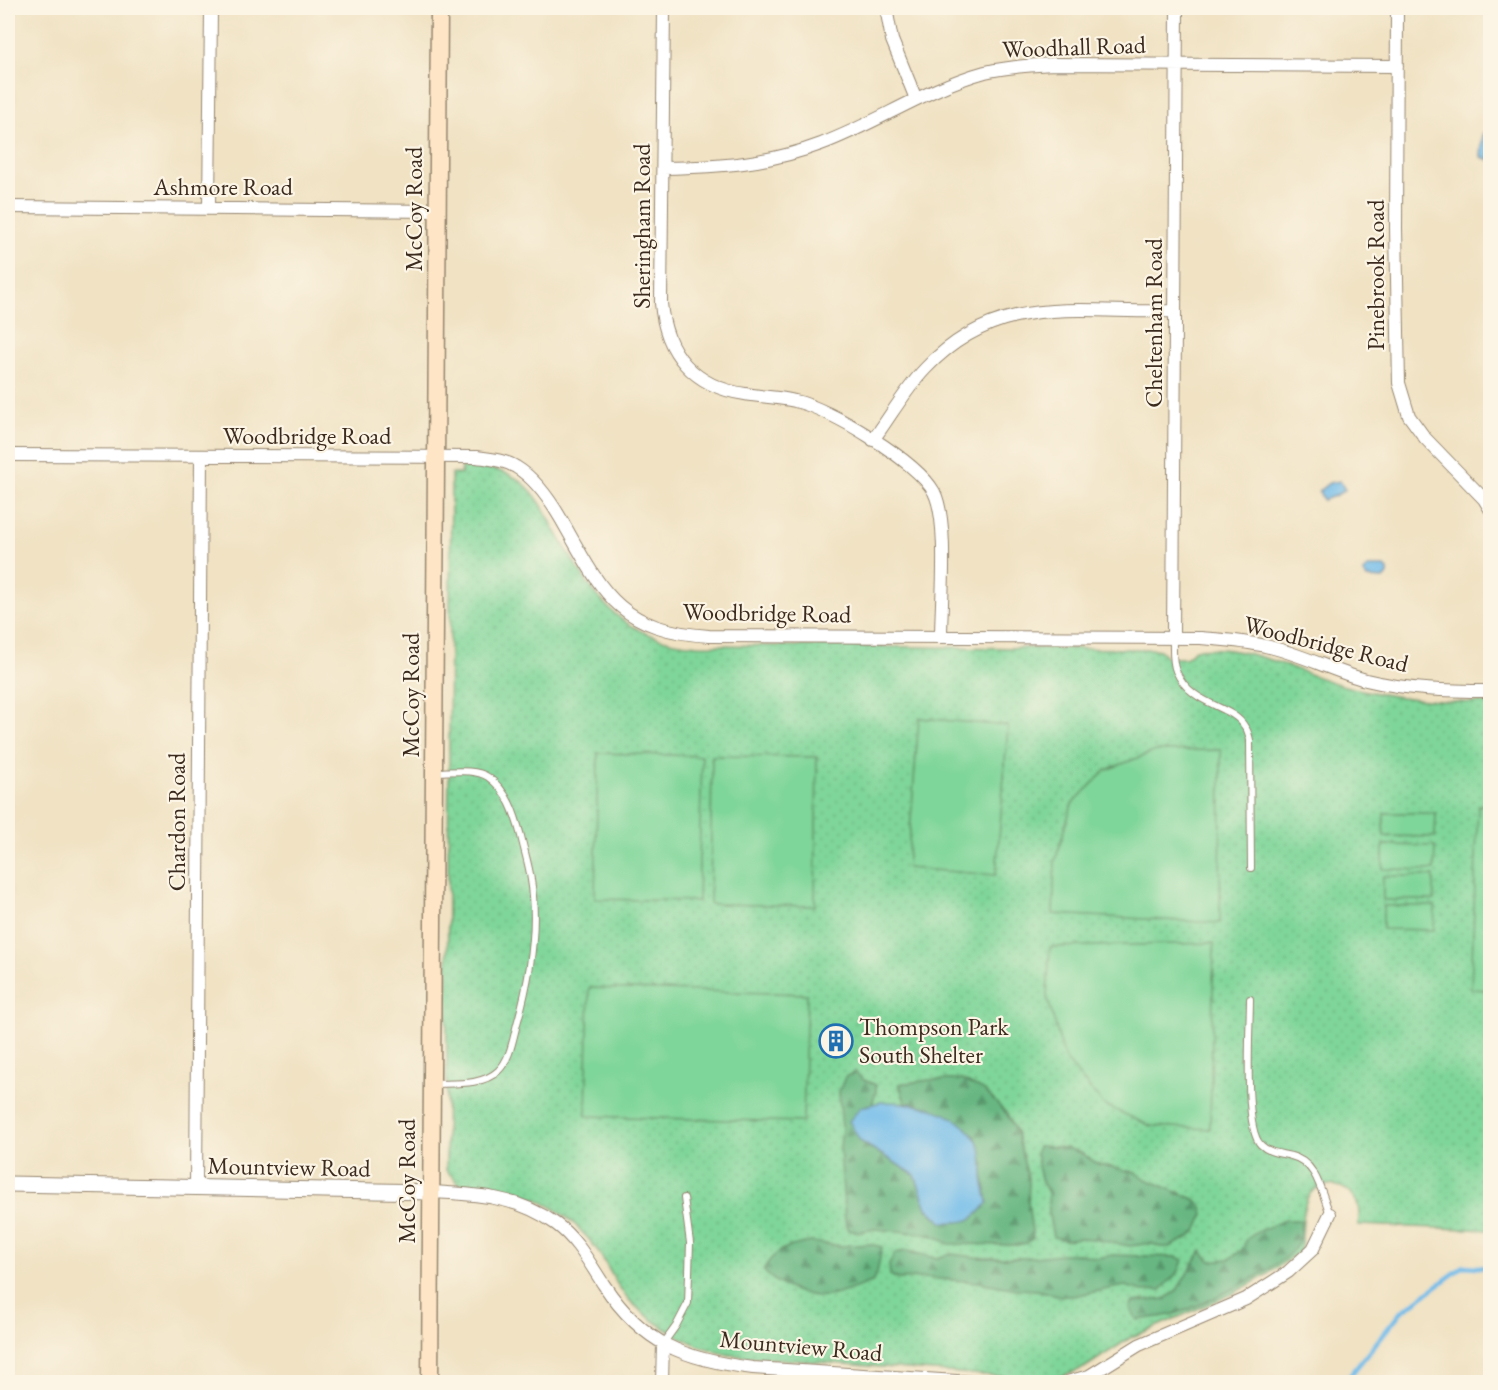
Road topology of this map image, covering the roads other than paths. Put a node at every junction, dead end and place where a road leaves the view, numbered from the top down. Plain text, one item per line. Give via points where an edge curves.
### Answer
1 (211, 8) edge
2 (439, 8) edge
3 (664, 8) edge
4 (886, 8) edge
5 (1177, 8) edge
6 (1397, 8) edge
7 (1176, 64) junction
8 (1397, 66) junction
9 (916, 99) junction
10 (663, 168) junction
11 (8, 207) edge
12 (209, 208) junction
13 (438, 211) junction
14 (1175, 311) junction
15 (873, 440) junction
16 (8, 455) edge
17 (201, 456) junction
18 (436, 458) junction
19 (1491, 509) edge
20 (941, 637) junction
21 (1173, 638) junction
22 (1491, 691) edge
23 (434, 772) junction
24 (1251, 868) dead end
25 (1250, 999) dead end
26 (431, 1084) junction
27 (8, 1184) edge
28 (196, 1188) junction
29 (430, 1192) junction
30 (684, 1198) dead end
31 (1330, 1214) joint
32 (663, 1344) junction
33 (430, 1383) edge
34 (662, 1383) edge
35 (972, 1383) edge
36 (1067, 1383) edge

1 - 12 street
2 - 13 main road, McCoy Road
3 - 10 street, Sheringham Road
4 - 9 street via 892,40
5 - 7 street, Cheltenham Road
6 - 8 street, Pinebrook Road
7 - 8 street, Woodhall Road
7 - 9 street, Woodhall Road via 1024,65 964,79
7 - 14 street, Cheltenham Road
8 - 19 street, Pinebrook Road via 1399,383 1409,416 1425,438
9 - 10 street, Woodhall Road via 823,144 792,154 753,164
10 - 15 street, Sheringham Road via 661,303 664,329 675,353 701,379 721,388 795,401 822,410
11 - 12 street, Ashmore Road
12 - 13 street, Ashmore Road
13 - 18 main road, McCoy Road
14 - 15 street via 1037,311 990,323 963,336 924,370
14 - 21 street, Cheltenham Road
15 - 20 street, Sheringham Road via 920,474 933,492 940,512
16 - 17 street, Woodbridge Road
17 - 18 street, Woodbridge Road
17 - 28 street, Chardon Road
18 - 20 street, Woodbridge Road via 500,461 526,474 545,494 596,581 611,599 655,627 709,636
18 - 23 main road, McCoy Road
20 - 21 street, Woodbridge Road
21 - 22 street, Woodbridge Road via 1267,646 1336,671 1405,687
21 - 24 lane via 1176,670 1182,680 1201,700 1234,715 1245,726 1250,740
23 - 26 main road, McCoy Road
23 - 26 lane via 487,776 503,791 515,814 524,848 534,919 526,989 510,1050 501,1068 469,1083
25 - 31 lane via 1250,1113 1254,1134 1267,1149 1309,1165
26 - 29 main road, McCoy Road
27 - 28 street, Mountview Road
28 - 29 street, Mountview Road
29 - 32 street, Mountview Road via 498,1197 522,1204 552,1221 567,1233 621,1308
29 - 33 main road, McCoy Road
30 - 32 lane via 690,1243 688,1303
31 - 36 street via 1313,1249 1288,1272 1246,1299 1139,1346 1089,1376
32 - 34 street
32 - 35 street, Mountview Road via 686,1355 743,1367

